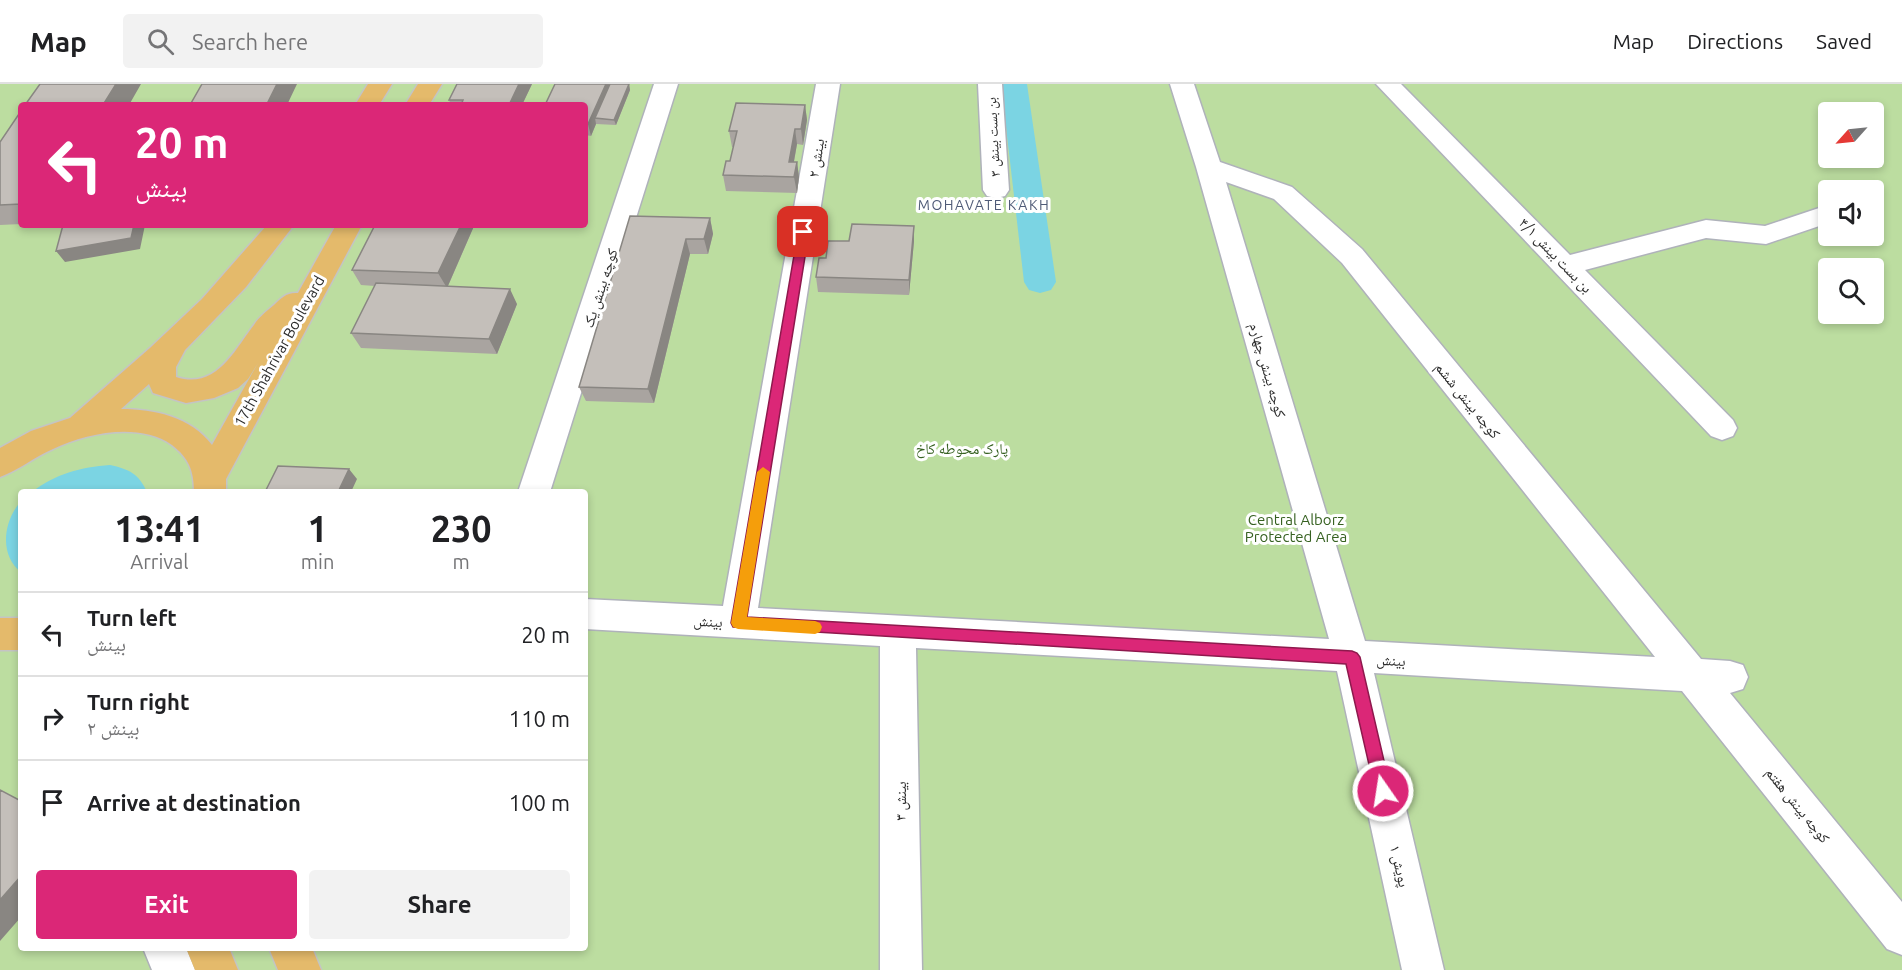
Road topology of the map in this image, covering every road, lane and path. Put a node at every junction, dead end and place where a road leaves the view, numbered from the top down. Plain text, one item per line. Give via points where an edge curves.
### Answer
1 (380, 84) edge
2 (429, 84) edge
3 (666, 84) edge
4 (828, 84) edge
5 (990, 84) edge
6 (1182, 84) edge
7 (1388, 84) edge
8 (369, 102) edge
9 (419, 102) edge
10 (1209, 167) junction
11 (996, 190) dead end
12 (1818, 217) edge
13 (279, 228) edge
14 (347, 228) edge
15 (1566, 266) junction
16 (318, 280) junction
17 (171, 349) junction
18 (80, 427) junction
19 (1722, 428) dead end
20 (0, 464) edge
21 (210, 485) edge
22 (535, 489) edge
23 (588, 614) edge
24 (738, 623) junction
25 (898, 632) junction
26 (0, 634) edge
27 (18, 635) edge
28 (1352, 657) junction
29 (1712, 676) junction
30 (1902, 934) edge
31 (165, 951) edge
32 (208, 951) edge
33 (291, 951) edge
34 (174, 970) edge
35 (217, 970) edge
36 (300, 970) edge
37 (901, 970) edge
38 (1423, 970) edge

1 - 8 main road
2 - 9 main road
3 - 22 street, کوچه بینش یک
4 - 24 street, بینش ۲
5 - 11 street, بن بست بینش ۳
6 - 10 street, کوچه بینش چهارم
7 - 15 street, بن بست بینش ۴/۱
10 - 28 street, کوچه بینش چهارم
10 - 29 street, کوچه بینش ششم via 1283,193 1352,256
12 - 15 street via 1766,235 1706,228
13 - 17 main road via 254,262
14 - 16 main road, 17th Shahrivar Boulevard
15 - 19 street, بن بست بینش ۴/۱
16 - 17 main road via 266,329 237,371 214,387 186,392 164,385 159,369
16 - 21 main road, 17th Shahrivar Boulevard
17 - 18 main road
18 - 20 main road via 42,440
18 - 21 main road via 120,421 154,423 183,434 202,453
23 - 24 street, بینش
24 - 25 street, بینش
25 - 28 street, بینش
25 - 37 street, بینش ۳
26 - 27 main road
28 - 29 street, بینش
28 - 38 street, پویش ۱
29 - 30 street, کوچه بینش هفتم
31 - 34 street
32 - 35 main road
33 - 36 main road

